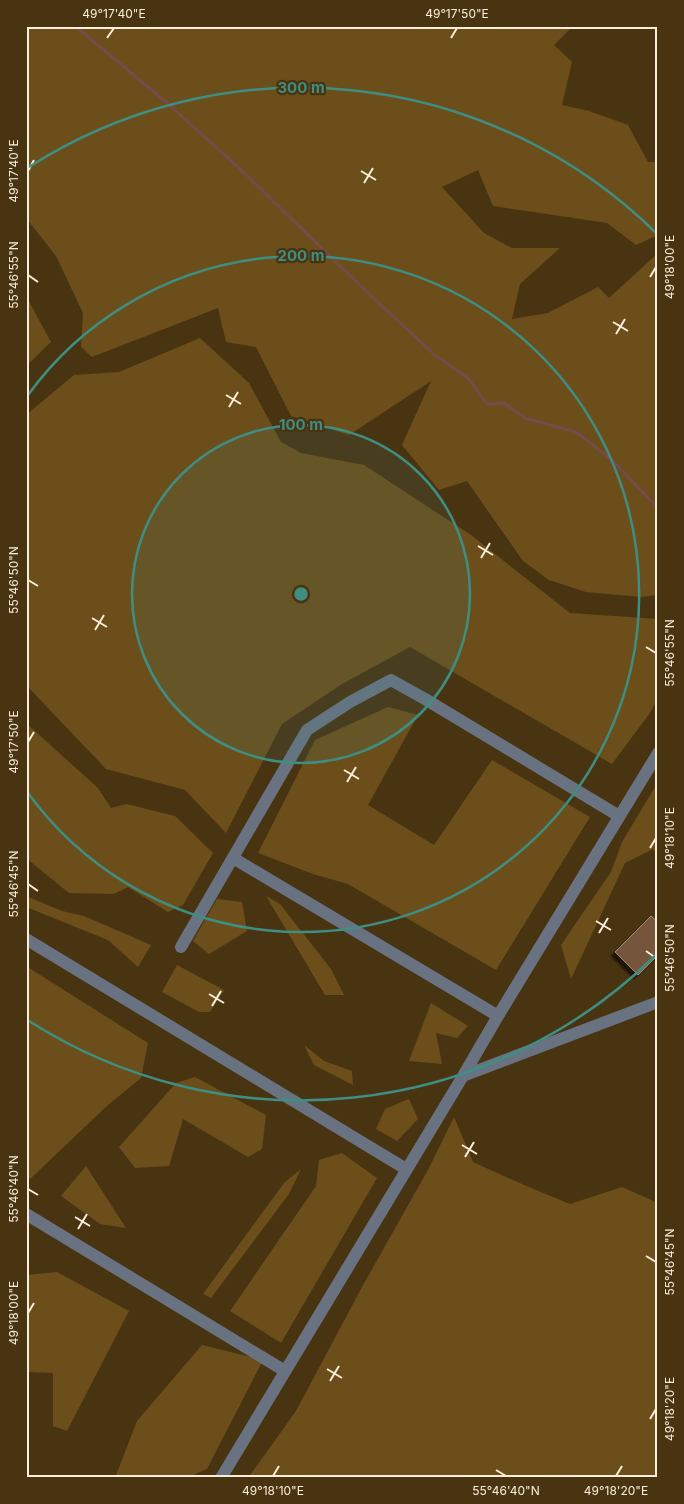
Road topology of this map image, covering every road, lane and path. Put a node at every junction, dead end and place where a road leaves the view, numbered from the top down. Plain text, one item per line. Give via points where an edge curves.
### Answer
1 (658, 753) edge
2 (619, 816) junction
3 (233, 858) junction
4 (26, 939) edge
5 (182, 947) dead end
6 (658, 1002) edge
7 (498, 1016) junction
8 (463, 1076) junction
9 (406, 1169) junction
10 (26, 1214) edge
11 (285, 1371) junction
12 (221, 1478) edge

1 - 2 lane
2 - 3 lane via 391,680 307,730
2 - 7 lane
3 - 5 lane
3 - 7 lane
4 - 9 lane
6 - 8 lane
7 - 8 lane
8 - 9 lane
9 - 11 lane
10 - 11 lane
11 - 12 lane

